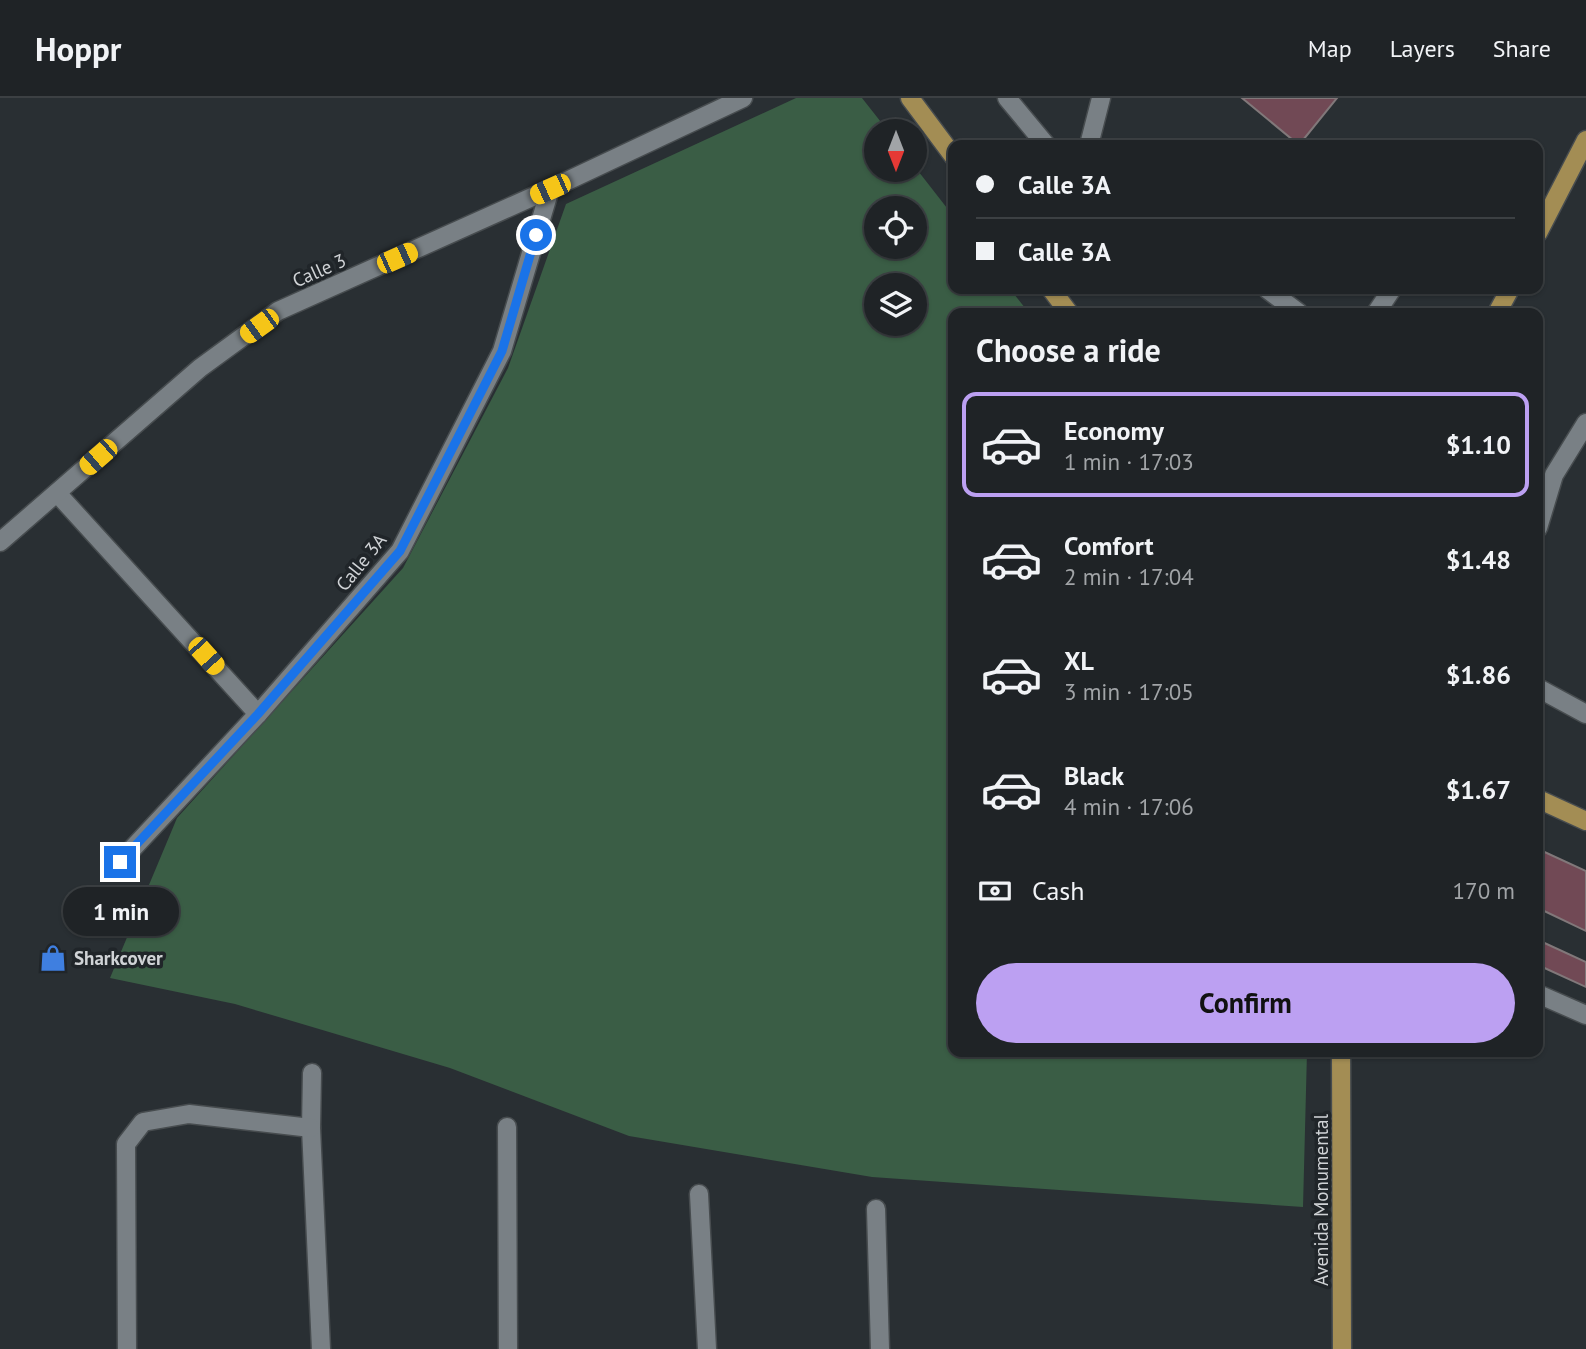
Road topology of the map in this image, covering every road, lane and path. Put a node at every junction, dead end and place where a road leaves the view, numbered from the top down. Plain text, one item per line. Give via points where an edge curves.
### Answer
1 (743, 98) edge
2 (910, 98) edge
3 (1007, 98) edge
4 (1101, 98) edge
5 (1042, 140) edge
6 (1090, 140) edge
7 (1586, 140) edge
8 (948, 149) edge
9 (550, 189) junction
10 (1543, 223) edge
11 (1273, 294) edge
12 (1292, 308) edge
13 (1586, 423) edge
14 (57, 493) junction
15 (1543, 511) edge
16 (0, 542) edge
17 (1543, 691) edge
18 (258, 714) junction
19 (1586, 714) edge
20 (1543, 801) edge
21 (1586, 821) edge
22 (120, 862) dead end
23 (1543, 996) edge
24 (1586, 1015) edge
25 (1341, 1057) edge
26 (312, 1073) dead end
27 (507, 1127) dead end
28 (311, 1128) junction
29 (699, 1194) dead end
30 (876, 1209) dead end
31 (127, 1349) edge
32 (321, 1349) edge
33 (508, 1349) edge
34 (707, 1349) edge
35 (880, 1349) edge
36 (1342, 1349) edge

1 - 9 street, Calle 3
2 - 8 main road
3 - 5 street
4 - 6 street
7 - 10 main road
9 - 14 street, Calle 3 via 278,311 200,368
9 - 18 street, Calle 3A via 502,351 400,551
11 - 12 street
13 - 15 street via 1554,475
14 - 16 street, Calle 3
14 - 18 street
17 - 19 street
18 - 22 street, Calle 3A
20 - 21 main road
23 - 24 street
25 - 36 main road, Avenida Monumental
26 - 28 street
27 - 33 street
28 - 31 street via 189,1114 143,1122 126,1144
28 - 32 street
29 - 34 street
30 - 35 street

